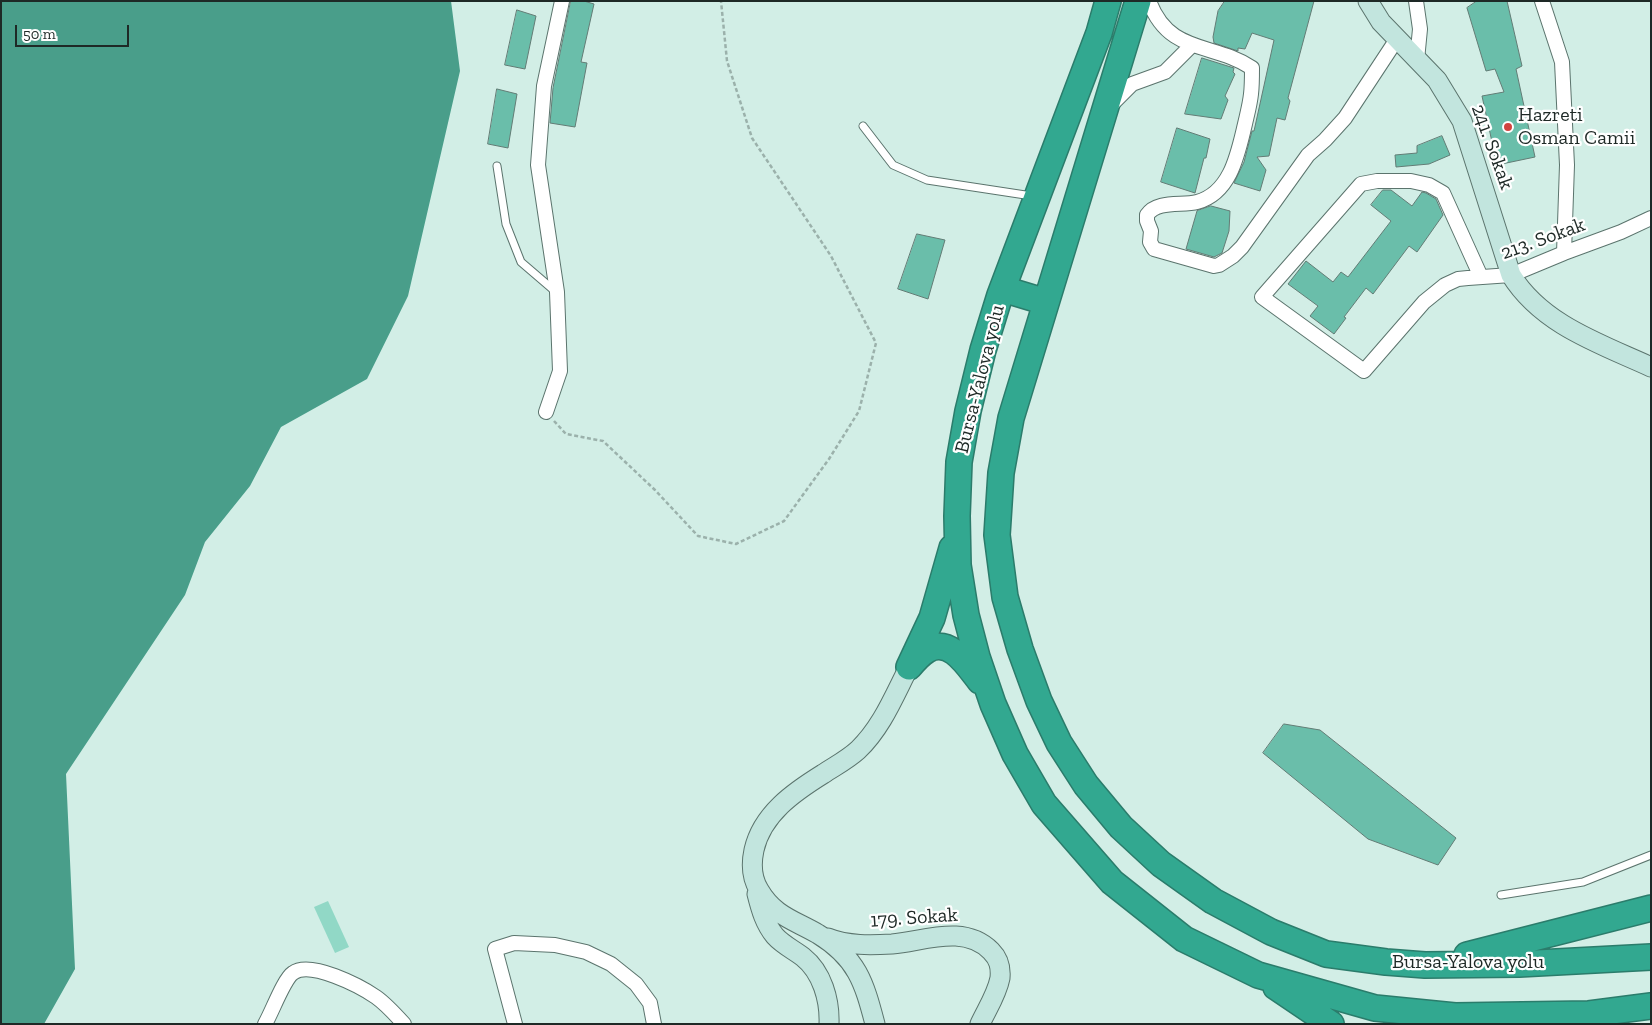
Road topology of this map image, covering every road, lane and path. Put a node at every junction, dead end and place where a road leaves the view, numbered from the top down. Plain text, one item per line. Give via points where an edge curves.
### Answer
1 (562, 1) edge
2 (721, 1) edge
3 (1108, 1) edge
4 (1138, 1) edge
5 (1149, 1) edge
6 (1368, 1) edge
7 (1416, 1) edge
8 (1542, 1) edge
9 (1397, 39) junction
10 (1192, 45) junction
11 (1417, 60) junction
12 (1104, 112) junction
13 (863, 126) dead end
14 (497, 166) dead end
15 (1037, 197) junction
16 (1651, 218) edge
17 (1564, 253) junction
18 (1512, 275) junction
19 (1481, 277) junction
20 (1002, 289) junction
21 (557, 292) junction
22 (1046, 302) junction
23 (1651, 368) edge
24 (546, 412) joint
25 (957, 529) junction
26 (909, 667) junction
27 (988, 691) junction
28 (1651, 855) edge
29 (755, 883) junction
30 (1501, 895) dead end
31 (1651, 908) edge
32 (818, 934) junction
33 (1651, 958) edge
34 (1425, 965) junction
35 (1258, 975) junction
36 (1651, 1006) edge
37 (265, 1024) edge
38 (404, 1024) edge
39 (515, 1024) edge
40 (654, 1024) edge
41 (829, 1024) edge
42 (874, 1024) edge
43 (980, 1024) edge
44 (1331, 1024) edge

1 - 21 street via 544,86 538,165
2 - 24 path via 727,61 752,138 831,256 876,343 859,411 784,521 736,544 698,536 603,441 566,434
3 - 15 highway, Bursa-Yalova yolu
4 - 12 highway, Bursa-Yalova yolu
5 - 10 street via 1163,26
6 - 9 street, 241. Sokak via 1380,22
7 - 11 street via 1420,29
8 - 17 street via 1562,62 1567,165
9 - 10 street via 1344,118 1303,161 1242,247 1226,262 1214,266 1154,249 1147,221 1150,211 1156,207 1208,198 1227,178 1237,157 1251,95 1252,68 1241,60
9 - 11 street, 241. Sokak
10 - 12 street via 1165,72 1132,84
11 - 18 street, 241. Sokak via 1437,80 1462,121
12 - 22 highway, Bursa-Yalova yolu
13 - 15 lane via 893,165 927,180
14 - 21 lane via 506,224 521,262
15 - 20 highway, Bursa-Yalova yolu
16 - 17 street, 213. Sokak
17 - 18 street, 213. Sokak
18 - 19 street, 213. Sokak
18 - 23 street, 241. Sokak via 1544,313
19 - 19 street, 213. Sokak via 1443,193 1429,185 1377,181 1361,184 1262,297 1364,371 1434,293 1458,279
20 - 22 highway
20 - 25 highway, Bursa-Yalova yolu via 968,411 959,462
21 - 24 street via 560,372
22 - 34 highway, Bursa-Yalova yolu via 1011,418 1001,473 997,535 1006,597 1020,649 1059,743 1086,785 1121,827 1161,864 1213,901 1271,932 1326,954
25 - 26 highway via 932,618
25 - 27 highway, Bursa-Yalova yolu via 958,565 966,615
26 - 27 highway via 925,651 943,646 961,658
26 - 29 street via 868,740 849,758 796,791 767,821 753,852
27 - 35 highway, Bursa-Yalova yolu via 1015,754 1044,804 1112,882 1184,939
28 - 30 lane via 1583,882
29 - 32 street via 762,897 778,913
29 - 41 street via 767,925 782,943 805,958 818,976 827,998
31 - 34 highway
32 - 42 street via 850,960 857,970
32 - 43 street, 179. Sokak via 834,940 874,945 952,936 978,941 1000,963 997,988
33 - 34 highway, Bursa-Yalova yolu
35 - 36 highway, Bursa-Yalova yolu via 1375,1008 1455,1016 1589,1014
35 - 44 highway
37 - 38 street via 286,980 299,969 331,975 376,997
39 - 40 street via 495,949 514,943 586,952 611,964 636,984 650,1003

